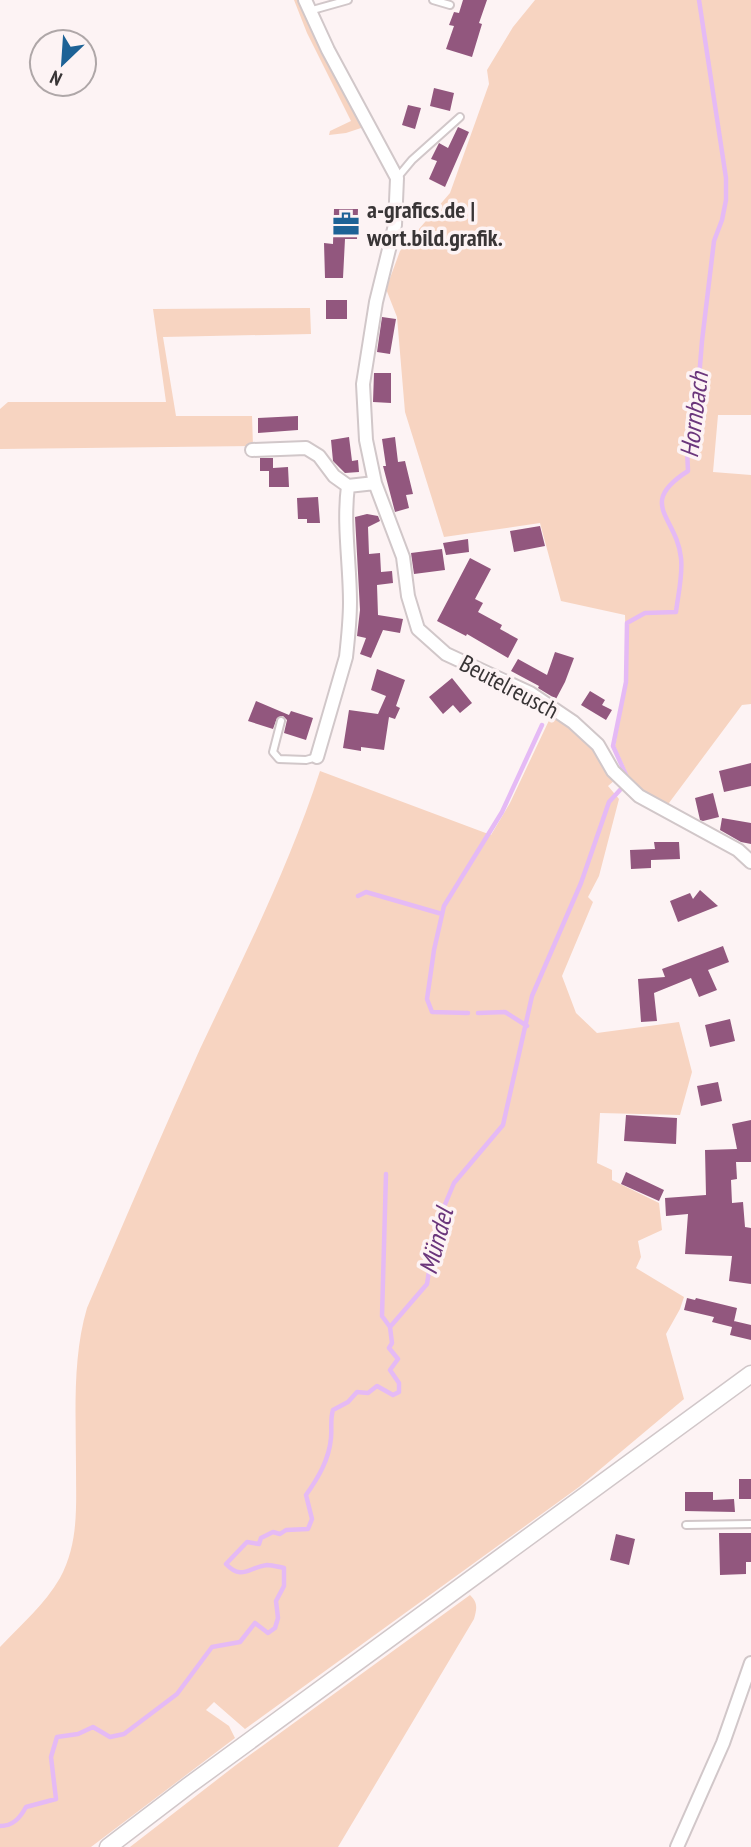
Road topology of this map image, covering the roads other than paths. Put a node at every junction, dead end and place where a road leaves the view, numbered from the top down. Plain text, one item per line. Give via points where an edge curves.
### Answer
1 (348, 0) edge
2 (433, 0) edge
3 (450, 5) dead end
4 (307, 6) edge
5 (460, 117) dead end
6 (397, 178) junction
7 (251, 450) dead end
8 (375, 483) junction
9 (348, 486) junction
10 (281, 721) dead end
11 (317, 757) joint
12 (751, 862) edge
13 (751, 1374) edge
14 (751, 1524) edge
15 (686, 1525) dead end
16 (751, 1663) edge
17 (108, 1847) edge
18 (677, 1847) edge

1 - 4 lane
2 - 3 lane
4 - 6 street, Beutelreusch
5 - 6 lane
6 - 8 street, Beutelreusch via 395,225 363,384 366,440
7 - 9 street via 306,448
8 - 9 street
8 - 12 street, Beutelreusch via 403,556 418,629 446,654 530,693 573,722 639,796 738,850
9 - 11 street via 349,634
10 - 11 lane via 273,751 279,759
13 - 17 main road
14 - 15 lane
16 - 18 street via 723,1743

